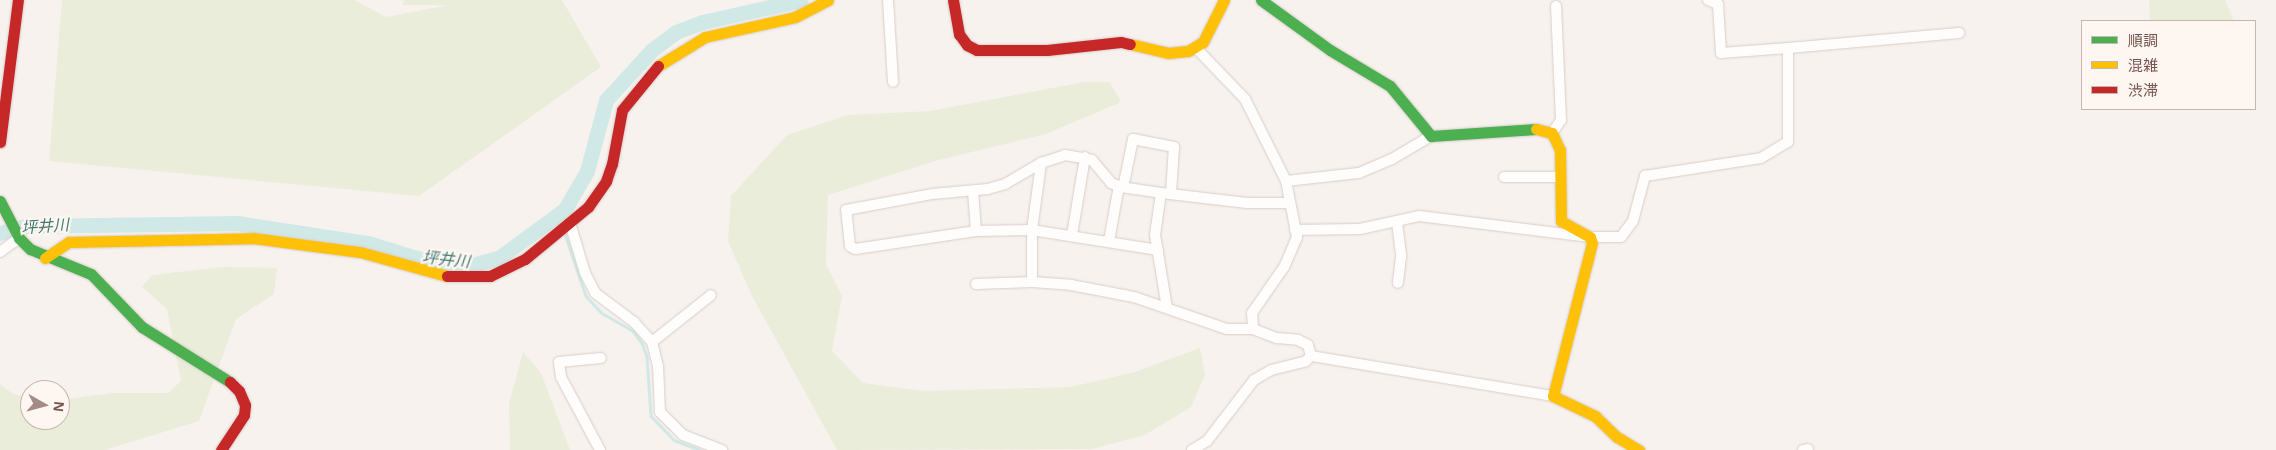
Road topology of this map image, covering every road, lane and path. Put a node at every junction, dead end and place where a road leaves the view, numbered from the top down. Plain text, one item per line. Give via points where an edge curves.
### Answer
1 (18, 0) edge
2 (828, 0) edge
3 (888, 0) edge
4 (953, 0) edge
5 (1224, 0) edge
6 (1261, 0) edge
7 (1708, 0) edge
8 (1556, 6) dead end
9 (1959, 33) dead end
10 (1196, 48) junction
11 (1788, 48) junction
12 (893, 82) dead end
13 (3, 87) edge
14 (1552, 133) junction
15 (1431, 136) junction
16 (0, 142) edge
17 (1086, 157) junction
18 (1041, 163) junction
19 (1504, 177) dead end
20 (1560, 177) junction
21 (1286, 181) junction
22 (1121, 187) junction
23 (973, 191) junction
24 (1166, 194) junction
25 (1289, 203) junction
26 (2, 205) edge
27 (1397, 222) junction
28 (568, 224) junction
29 (1032, 230) junction
30 (1295, 230) junction
31 (976, 231) junction
32 (1072, 235) junction
33 (1590, 237) junction
34 (19, 238) junction
35 (1109, 241) junction
36 (1158, 250) junction
37 (0, 252) edge
38 (45, 258) junction
39 (1032, 282) junction
40 (1398, 283) dead end
41 (976, 284) dead end
42 (711, 295) dead end
43 (1166, 308) junction
44 (1253, 329) junction
45 (652, 342) junction
46 (1311, 356) junction
47 (601, 358) dead end
48 (1553, 396) junction
49 (1808, 449) edge
50 (221, 450) edge
51 (600, 450) edge
52 (722, 450) edge
53 (1192, 450) edge
54 (1639, 450) edge
55 (1804, 450) edge

1 - 13 street
2 - 28 street via 795,17 706,37 665,60 645,78 622,110 606,181 588,207
3 - 12 street
4 - 10 street via 959,34 967,45 976,50 1047,50 1121,42 1168,53
5 - 10 street via 1203,42
6 - 15 street via 1330,50 1390,86
7 - 11 street via 1718,4 1721,53
8 - 14 street via 1561,120
9 - 11 street
10 - 21 street via 1245,99
11 - 33 street via 1788,142 1761,158 1645,176 1626,234
13 - 16 street
14 - 15 street via 1535,129
14 - 20 street via 1560,150
15 - 21 street via 1392,159 1359,173
17 - 18 street via 1059,155
17 - 22 street via 1100,166 1112,183
17 - 32 street
18 - 23 street via 1005,184
18 - 29 street
19 - 20 street
20 - 33 street via 1561,221
21 - 25 street
22 - 24 street
22 - 24 street via 1135,139 1174,148
22 - 35 street
23 - 31 street
23 - 31 street via 932,194 846,210 850,246 855,249
24 - 25 street via 1247,203
24 - 36 street via 1155,235
25 - 30 street
26 - 34 street
27 - 30 street via 1360,228
27 - 33 street via 1419,216
27 - 40 street via 1401,257
28 - 38 street via 525,259 505,270 468,278 450,277 360,252 253,238 69,242
28 - 45 street via 595,293 634,322
29 - 31 street
29 - 32 street
29 - 39 street
30 - 44 street via 1298,237 1284,267 1252,313
32 - 35 street
33 - 48 street via 1591,252
34 - 37 street
34 - 38 street
35 - 36 street
36 - 43 street
38 - 50 street via 91,274 142,327 239,391 245,405 244,415
39 - 41 street
39 - 43 street via 1098,290
42 - 45 street
43 - 44 street via 1227,329
44 - 46 street via 1305,343
45 - 52 street via 658,366 660,412 683,435
46 - 48 street
46 - 53 street via 1306,361 1271,370 1254,380 1207,441
47 - 51 street via 559,362 561,377
48 - 54 street via 1595,416 1617,437
49 - 55 street

